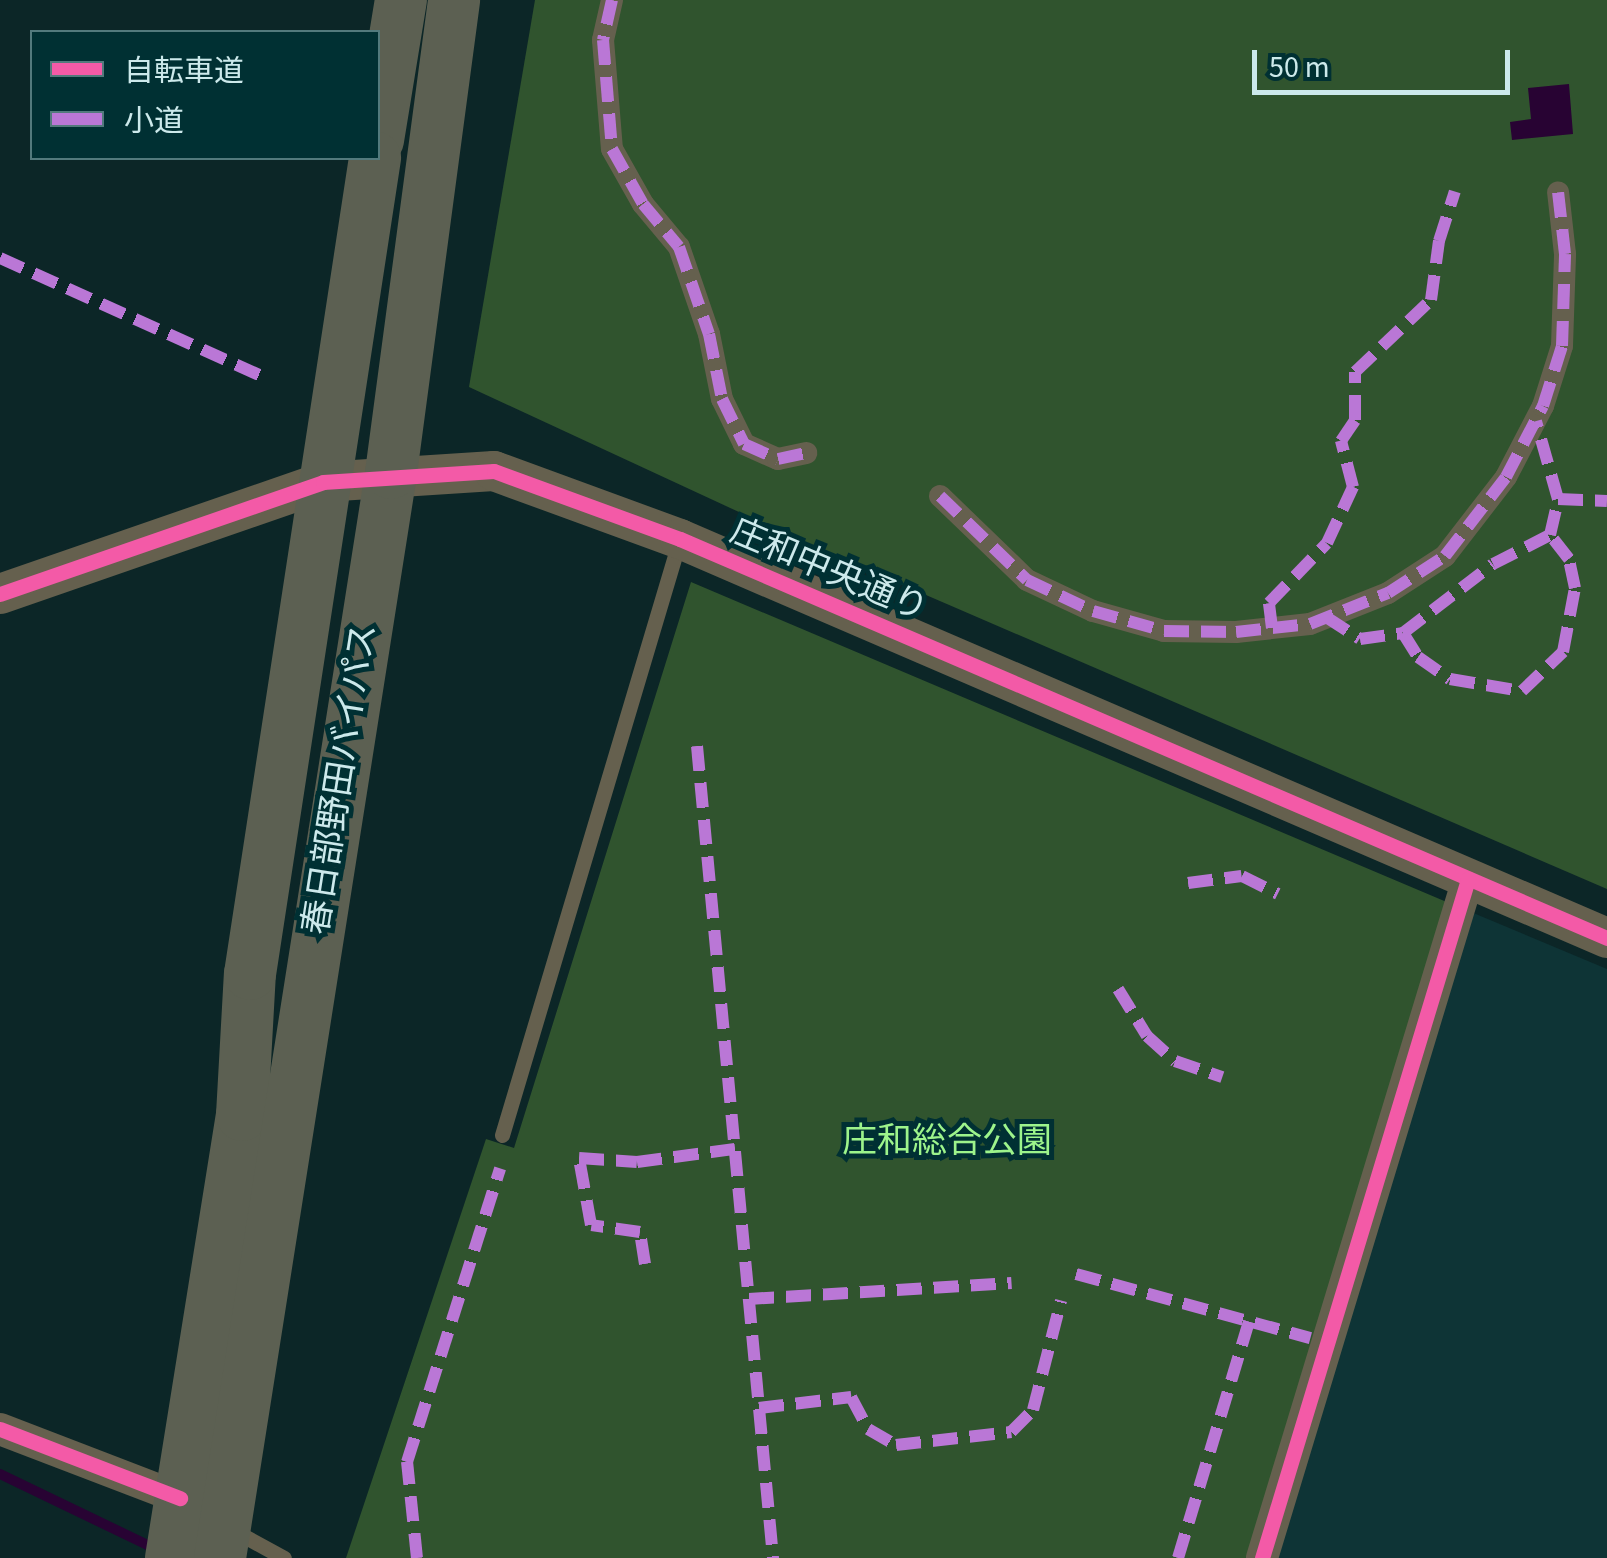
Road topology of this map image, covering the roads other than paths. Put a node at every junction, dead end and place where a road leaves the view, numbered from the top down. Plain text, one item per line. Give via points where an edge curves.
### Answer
1 (373, 0) edge
2 (401, 0) edge
3 (454, 0) edge
4 (612, 0) edge
5 (369, 30) edge
6 (380, 128) edge
7 (356, 160) edge
8 (374, 160) edge
9 (1558, 192) dead end
10 (360, 243) junction
11 (806, 453) dead end
12 (391, 473) junction
13 (323, 482) junction
14 (940, 496) dead end
15 (680, 538) junction
16 (0, 594) edge
17 (1468, 879) junction
18 (1607, 938) edge
19 (502, 1135) dead end
20 (0, 1429) edge
21 (199, 1537) edge
22 (284, 1558) edge
23 (1262, 1558) edge

1 - 5 highway
2 - 6 highway
3 - 12 highway, 春日部野田バイパス
4 - 11 street via 603,40 612,150 642,204 679,247 722,399 744,444 778,459
7 - 10 highway
8 - 10 highway, 春日部野田バイパス
9 - 14 street via 1565,254 1562,346 1544,406 1506,478 1445,556 1388,593 1310,624 1164,631 1093,611 1027,580
10 - 13 highway, 春日部野田バイパス
12 - 13 street, 庄和中央通り
12 - 15 street, 庄和中央通り via 510,475
12 - 21 highway, 春日部野田バイパス
13 - 16 street, 庄和中央通り
13 - 21 highway, 春日部野田バイパス via 250,974
15 - 17 street, 庄和中央通り
15 - 19 lane
17 - 18 street, 庄和中央通り
17 - 23 street
20 - 21 street
21 - 22 lane

